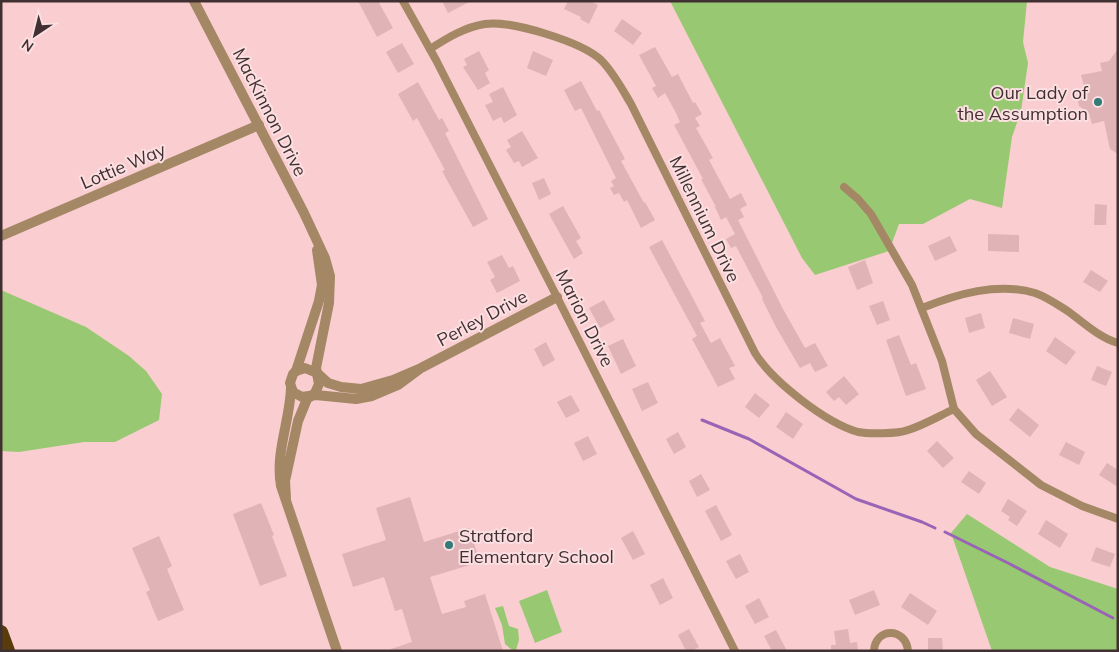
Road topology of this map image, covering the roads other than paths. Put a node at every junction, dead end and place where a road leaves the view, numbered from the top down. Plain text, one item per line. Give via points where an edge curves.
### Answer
1 (194, 1) edge
2 (403, 1) edge
3 (430, 49) junction
4 (259, 125) junction
5 (844, 187) dead end
6 (1, 236) edge
7 (315, 239) junction
8 (557, 296) junction
9 (922, 308) junction
10 (1118, 343) edge
11 (421, 368) junction
12 (296, 370) junction
13 (317, 373) junction
14 (291, 388) junction
15 (311, 396) junction
16 (954, 409) junction
17 (286, 498) junction
18 (1118, 519) edge
19 (1, 632) edge
20 (8, 651) edge
21 (337, 651) edge
22 (735, 651) edge
23 (874, 651) edge
24 (908, 651) edge

1 - 4 street, MacKinnon Drive
2 - 3 street, Marion Drive
3 - 8 street, Marion Drive
3 - 16 street, Millennium Drive via 456,33 501,23 536,31 591,53 614,76 631,104 755,353 772,374 808,404 859,432 907,431
4 - 6 street, Lottie Way
4 - 7 street, MacKinnon Drive
5 - 9 street via 870,214
7 - 12 street, MacKinnon Drive via 322,285 320,301
7 - 13 street, MacKinnon Drive via 330,276 329,303 318,350
8 - 11 street, Perley Drive
8 - 22 street, Marion Drive
9 - 10 street via 972,292 1003,289 1035,293
9 - 16 street via 942,361
11 - 13 street, Perley Drive via 361,389 341,388 328,383
11 - 15 street, Perley Drive via 398,385 372,396 356,399
12 - 13 street via 305,368
12 - 14 street via 291,378
13 - 15 street via 318,389
14 - 15 street via 297,395
14 - 17 street via 280,449 279,476
15 - 17 street via 298,422 284,481
16 - 18 street via 976,434 1041,485 1082,506
17 - 21 street
19 - 20 highway
23 - 24 street via 879,638 896,633 905,639

